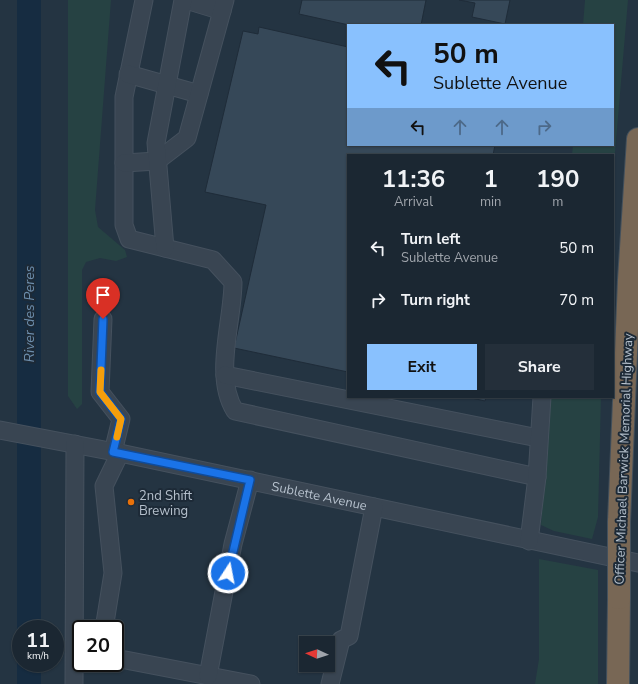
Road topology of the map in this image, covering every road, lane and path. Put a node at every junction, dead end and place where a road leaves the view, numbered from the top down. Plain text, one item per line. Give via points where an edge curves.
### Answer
1 (144, 0) edge
2 (183, 0) edge
3 (186, 0) edge
4 (223, 6) edge
5 (128, 74) junction
6 (167, 86) junction
7 (198, 94) junction
8 (638, 138) edge
9 (157, 161) junction
10 (124, 163) junction
11 (165, 248) junction
12 (103, 319) dead end
13 (225, 375) junction
14 (542, 398) edge
15 (0, 430) edge
16 (538, 438) junction
17 (69, 443) junction
18 (117, 452) junction
19 (537, 477) junction
20 (250, 480) junction
21 (374, 507) junction
22 (530, 541) junction
23 (638, 563) edge
24 (105, 620) edge
25 (124, 660) edge
26 (208, 676) junction
27 (74, 684) edge
28 (251, 684) edge
29 (330, 684) edge
30 (618, 684) edge

1 - 5 street
2 - 6 street
3 - 4 street
4 - 7 street
5 - 6 street
5 - 10 street via 124,97
6 - 7 street
6 - 9 street via 156,143
7 - 9 street via 187,138
8 - 30 highway, Officer Michael Barwick Memorial Highway, bridge via 628,287 619,522
9 - 10 street
9 - 11 street
10 - 11 street via 124,225 129,239
11 - 13 street via 213,260 233,282
12 - 18 street via 100,392 121,419
13 - 16 street
13 - 19 street via 230,403 235,411
14 - 16 street
15 - 17 street, Sublette Avenue
16 - 19 street
17 - 18 street, Sublette Avenue
17 - 27 street
18 - 20 street, Sublette Avenue
18 - 24 street via 104,486 113,573
19 - 22 street
20 - 21 street, Sublette Avenue
20 - 26 street via 233,544
21 - 22 street, Sublette Avenue
21 - 29 street via 349,636 341,640
22 - 23 street, Sublette Avenue
25 - 26 street
26 - 28 street

